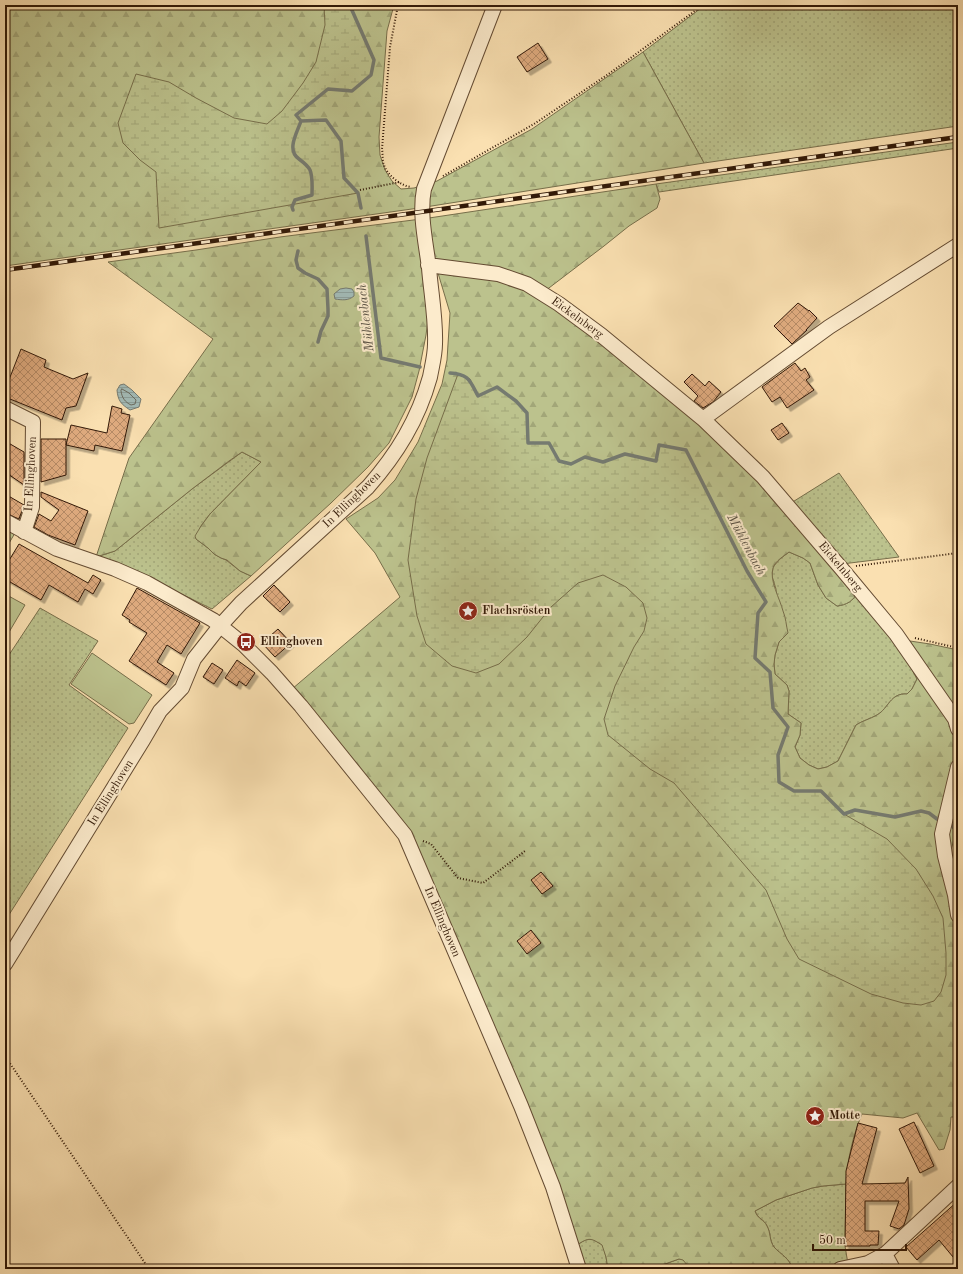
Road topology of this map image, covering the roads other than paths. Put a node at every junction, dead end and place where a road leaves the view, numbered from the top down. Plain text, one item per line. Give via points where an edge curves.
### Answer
1 (495, 5) edge
2 (958, 245) edge
3 (428, 265) junction
4 (5, 408) edge
5 (703, 420) junction
6 (5, 521) edge
7 (24, 532) junction
8 (220, 626) junction
9 (958, 729) edge
10 (958, 767) edge
11 (958, 915) edge
12 (5, 964) edge
13 (958, 1186) edge
14 (886, 1254) junction
15 (579, 1269) edge
16 (840, 1269) edge
17 (893, 1269) edge

1 - 3 street via 423,198
2 - 5 street via 829,327
3 - 5 street, Eickelnberg via 498,274 527,284 601,335
3 - 8 street, In Ellinghoven via 435,345 432,367 425,393 398,450 368,487 240,603
4 - 7 street, In Ellinghoven via 33,422 32,507
5 - 9 street, Eickelnberg via 763,477 896,634 955,719
6 - 7 street, In Ellinghoven
7 - 8 street, In Ellinghoven via 56,549 147,583
8 - 12 street, In Ellinghoven via 194,659 182,688 160,711
8 - 15 street, In Ellinghoven via 258,658 301,706 404,835 521,1106 553,1187
10 - 11 street via 942,834
13 - 14 street
14 - 16 street via 868,1263
14 - 17 street

